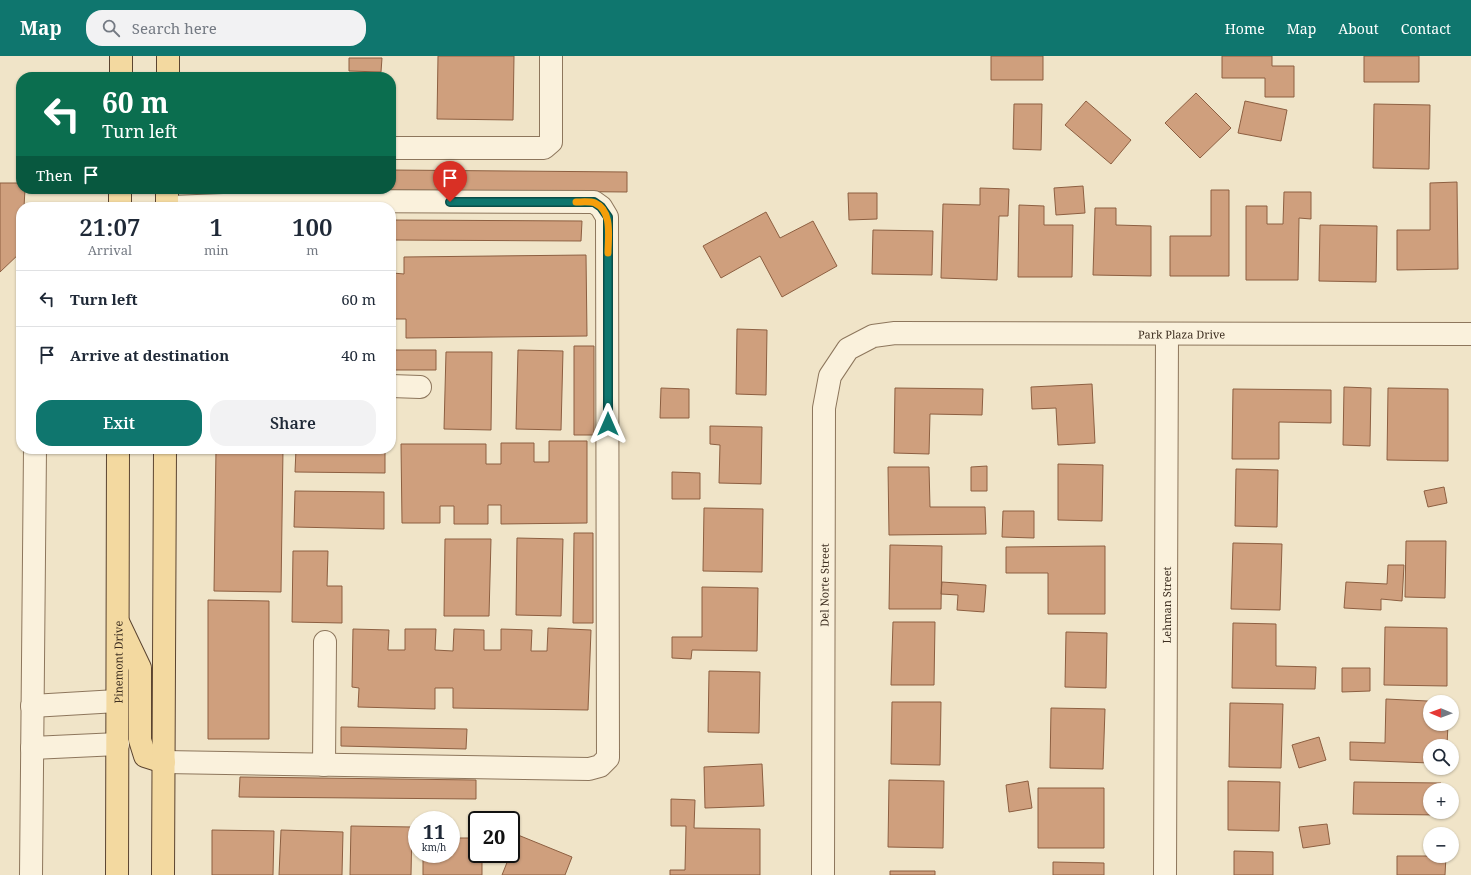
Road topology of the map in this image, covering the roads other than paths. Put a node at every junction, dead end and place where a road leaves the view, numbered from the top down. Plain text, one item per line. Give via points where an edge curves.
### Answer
1 (121, 56) edge
2 (168, 56) edge
3 (551, 56) edge
4 (121, 72) edge
5 (168, 72) edge
6 (396, 148) edge
7 (396, 203) edge
8 (892, 333) joint
9 (1167, 334) junction
10 (1471, 334) edge
11 (396, 386) edge
12 (420, 387) dead end
13 (35, 454) edge
14 (118, 454) edge
15 (165, 454) edge
16 (117, 619) junction
17 (325, 642) dead end
18 (117, 700) junction
19 (32, 706) junction
20 (118, 744) junction
21 (32, 748) junction
22 (164, 762) junction
23 (324, 765) junction
24 (31, 875) edge
25 (117, 875) edge
26 (163, 875) edge
27 (824, 875) edge
28 (1165, 875) edge

1 - 4 main road
2 - 5 main road
3 - 6 street via 551,142 544,148
7 - 23 street via 594,202 608,217 608,758 600,766 589,769
8 - 9 street, Park Plaza Drive
8 - 27 street, Del Norte Street via 873,336 848,349 830,376 824,408
9 - 10 street, Park Plaza Drive
9 - 28 street, Lehman Street
11 - 12 street
13 - 19 street
14 - 16 main road, Pinemont Drive
15 - 22 main road
16 - 18 main road, Pinemont Drive
16 - 22 main road via 140,668 140,740 145,756
17 - 23 street
18 - 19 street
18 - 20 main road, Pinemont Drive
19 - 21 street
20 - 21 street
20 - 25 main road, Pinemont Drive
21 - 24 street
22 - 23 street
22 - 26 main road

